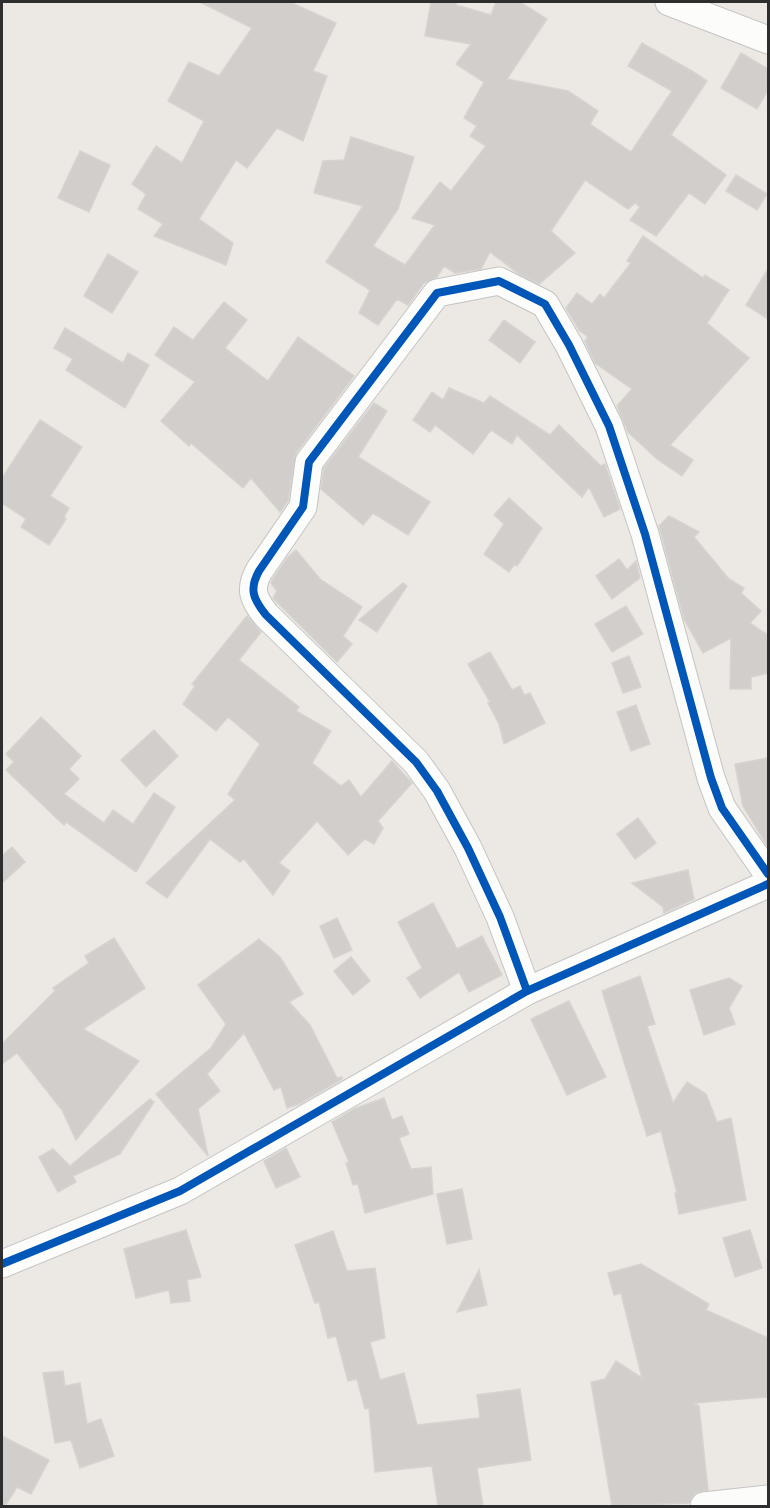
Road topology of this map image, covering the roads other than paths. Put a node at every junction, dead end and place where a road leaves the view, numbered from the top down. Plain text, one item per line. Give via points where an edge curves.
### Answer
1 (669, 2) edge
2 (768, 40) edge
3 (768, 874) edge
4 (768, 884) edge
5 (527, 991) junction
6 (2, 1264) edge
7 (768, 1499) edge
8 (704, 1506) edge

1 - 2 street
3 - 5 street via 722,808 642,524 609,426 569,345 545,304 499,281 437,293 309,462 303,507 259,571 252,593 266,615 416,762 437,791 500,917
4 - 5 street
5 - 6 street via 180,1191
7 - 8 street

